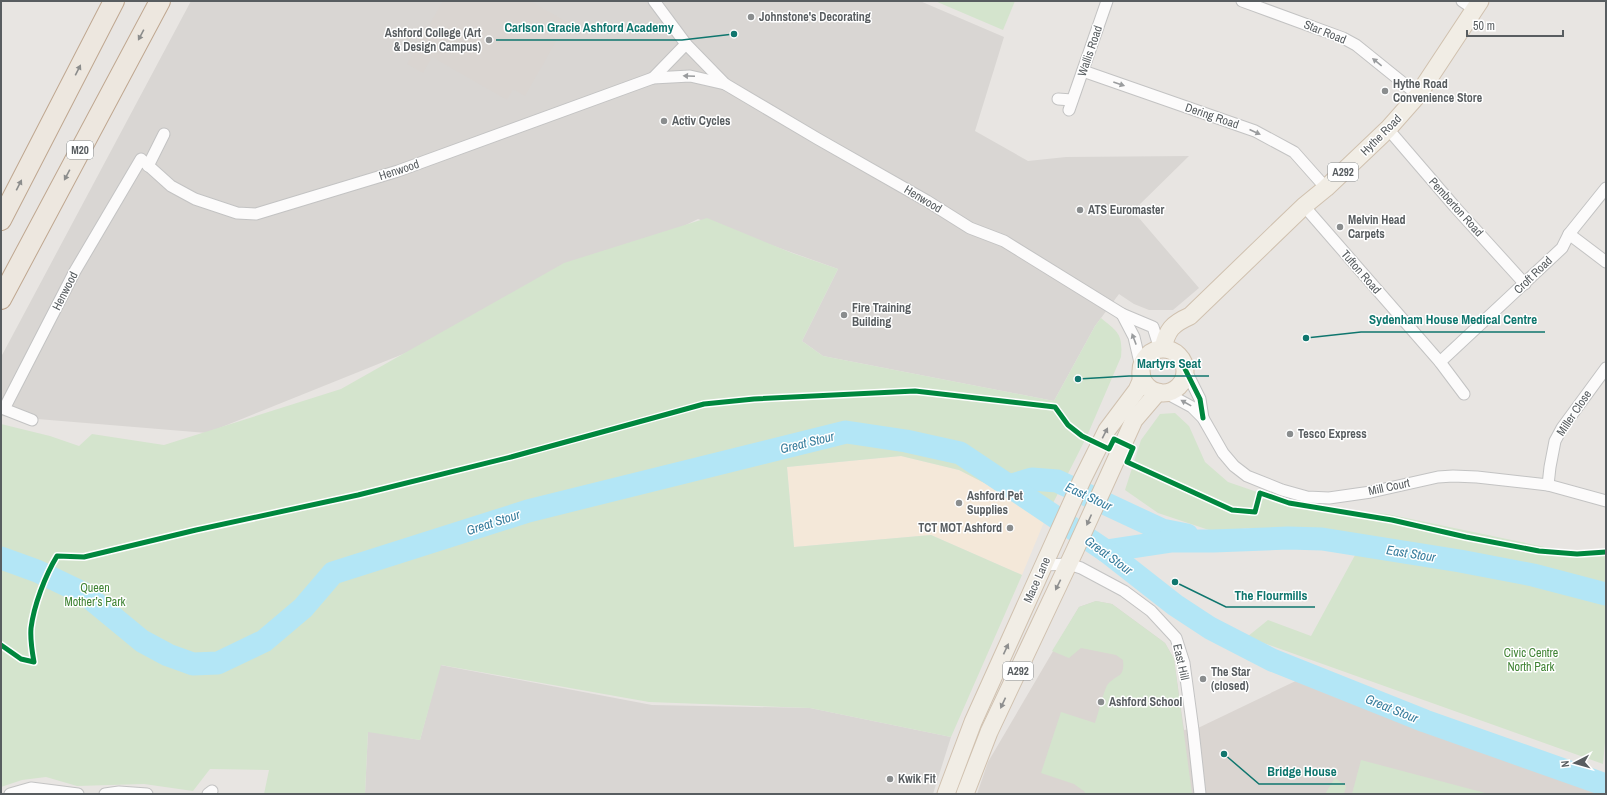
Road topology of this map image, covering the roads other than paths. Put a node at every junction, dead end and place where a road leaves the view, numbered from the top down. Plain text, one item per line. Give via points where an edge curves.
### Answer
1 (114, 1) edge
2 (160, 1) edge
3 (654, 1) edge
4 (1107, 1) edge
5 (1242, 1) edge
6 (1472, 4) edge
7 (686, 44) junction
8 (1083, 71) junction
9 (653, 78) junction
10 (725, 84) junction
11 (1418, 95) junction
12 (1058, 99) dead end
13 (1388, 129) junction
14 (164, 134) dead end
15 (148, 166) junction
16 (1326, 188) junction
17 (1606, 188) edge
18 (1304, 206) junction
19 (1, 220) edge
20 (1569, 234) junction
21 (1606, 262) edge
22 (1525, 284) junction
23 (1, 299) edge
24 (1122, 314) junction
25 (1183, 319) junction
26 (1153, 327) junction
27 (1161, 349) junction
28 (1440, 362) junction
29 (1183, 363) junction
30 (1606, 368) edge
31 (1141, 370) junction
32 (1162, 393) junction
33 (1464, 394) dead end
34 (1203, 418) junction
35 (32, 420) dead end
36 (1548, 485) junction
37 (1606, 501) edge
38 (1072, 557) junction
39 (1043, 565) junction
40 (10, 794) edge
41 (78, 794) edge
42 (105, 794) edge
43 (147, 794) edge
44 (946, 794) edge
45 (965, 794) edge
46 (1200, 794) edge

19 -> 1 highway
2 -> 23 highway, M20
3 - 7 street, Henwood
4 - 8 street, Wallis Road
11 -> 5 street, Star Road via 1343,38
6 - 11 main road, Hythe Road / A292
7 - 9 street, Henwood
7 - 10 street, Henwood
8 - 12 street, Wallis Road via 1070,105
8 -> 16 street, Dering Road via 1255,131 1294,152
10 -> 9 street, Henwood via 690,76
9 - 15 street, Henwood via 398,171 256,214 238,213 195,199 171,186
10 - 24 street, Henwood via 970,228 1004,241
11 - 13 main road, Hythe Road / A292
13 - 16 main road, Hythe Road / A292
13 - 22 street, Pemberton Road
14 - 15 street
15 - 35 street, Henwood via 141,159 75,271 4,409
16 - 18 main road, Hythe Road / A292
17 - 20 street, Croft Road
18 - 25 main road, Hythe Road / A292
18 - 28 street, Tufton Road
20 - 21 street
20 - 22 street, Croft Road via 1562,248
22 - 28 street, Croft Road
24 - 26 street, Henwood
31 -> 24 street via 1134,337
25 - 26 street
25 - 27 main road, Hythe Road / A292 via 1166,336
25 - 29 main road, Hythe Road / A292 via 1179,340
26 - 27 street
27 - 29 main road via 1170,349
27 - 31 main road via 1148,355
28 - 33 street, Tufton Road
29 - 32 main road via 1182,382 1178,388
29 - 34 street, Mill Court via 1200,399
30 - 36 street, Miller Close via 1555,441
31 - 32 main road via 1147,385
39 -> 31 main road, Mace Lane / A292 via 1107,430 1137,390 1141,381
34 -> 32 street, Mill Court via 1192,407
32 -> 38 main road, Mace Lane / A292 via 1134,420
34 - 36 street, Mill Court via 1223,453 1247,476 1307,497 1329,498 1372,492 1438,477 1477,477
36 - 37 street, Mill Court
38 - 39 street, East Hill
38 -> 45 main road, Mace Lane / A292 via 989,732
38 - 46 street, East Hill via 1080,568 1124,591 1151,611 1176,638 1184,663
44 -> 39 main road, Mace Lane / A292 via 973,722
40 - 41 street via 30,788
42 - 43 street

